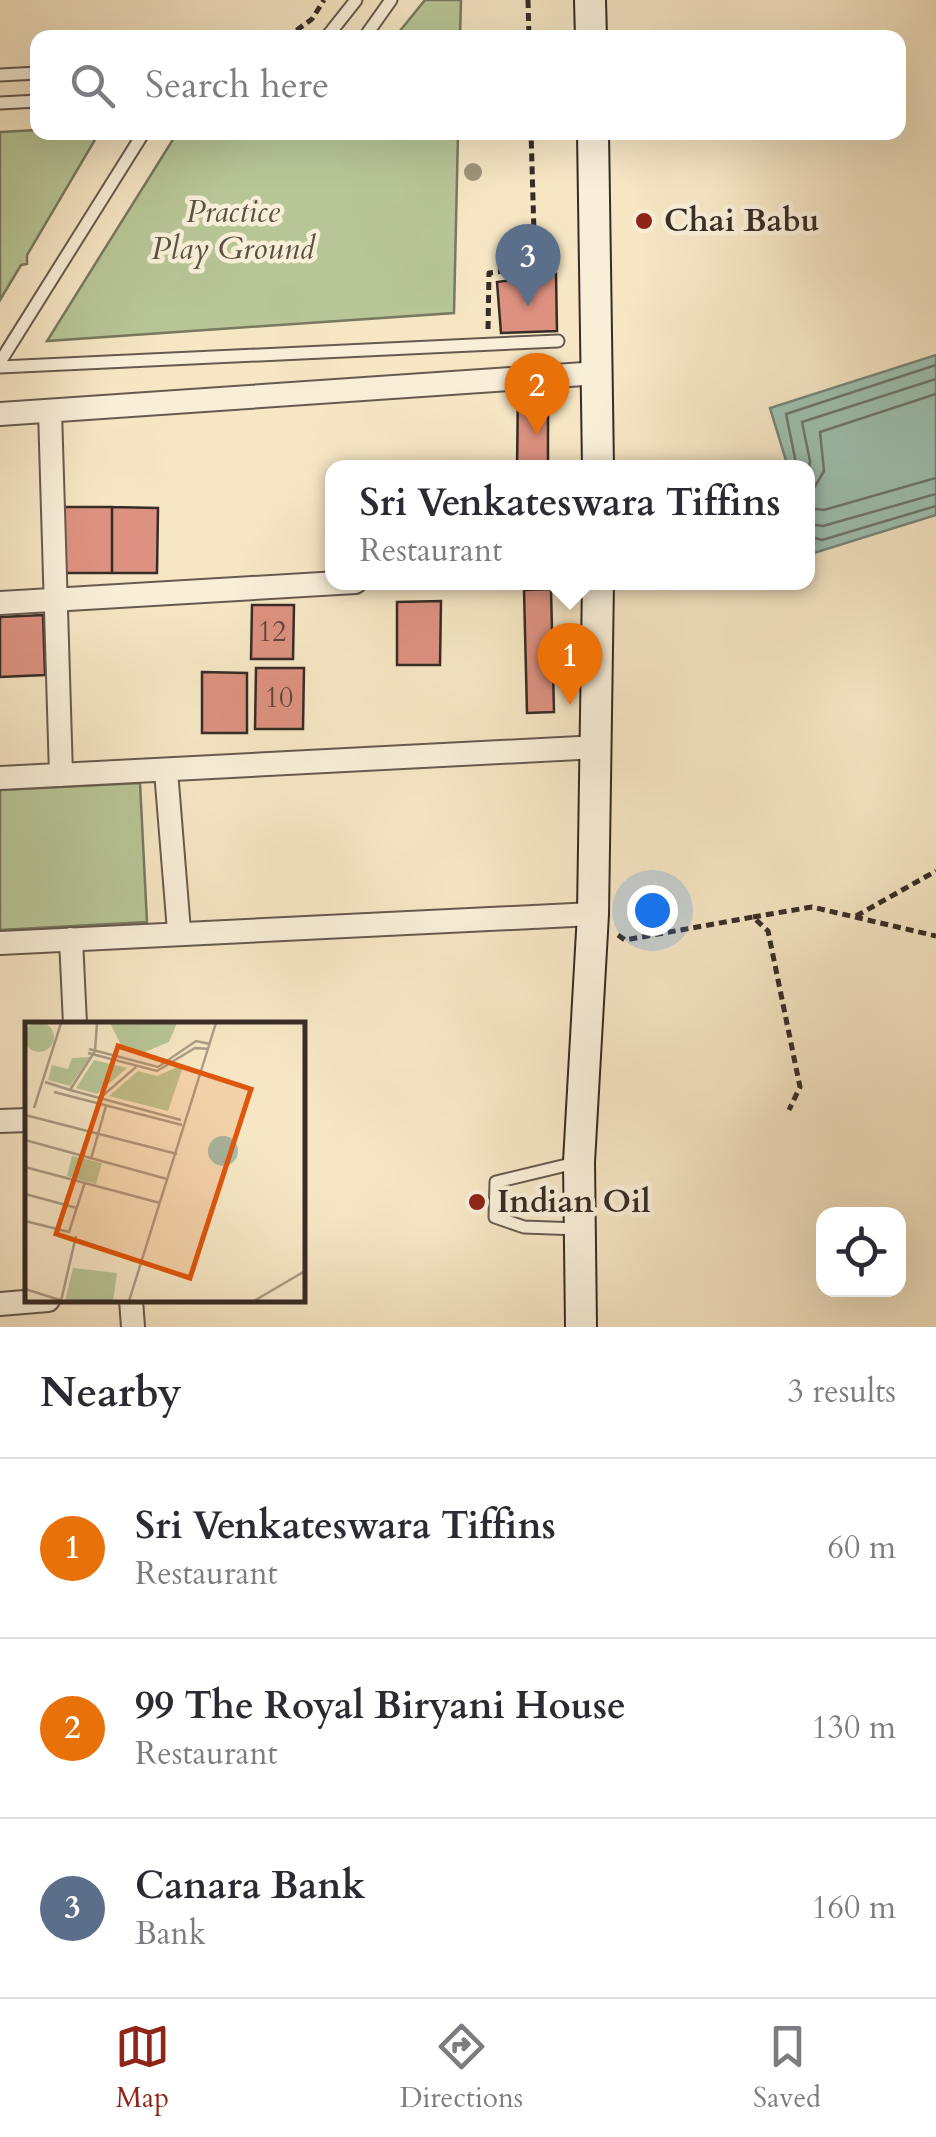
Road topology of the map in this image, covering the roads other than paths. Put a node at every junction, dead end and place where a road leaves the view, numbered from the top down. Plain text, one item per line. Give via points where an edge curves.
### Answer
1 (356, 0) edge
2 (391, 0) edge
3 (590, 0) edge
4 (332, 30) edge
5 (370, 30) edge
6 (591, 30) edge
7 (30, 73) edge
8 (0, 75) edge
9 (30, 101) edge
10 (0, 103) edge
11 (139, 140) edge
12 (593, 140) edge
13 (558, 341) dead end
14 (0, 365) edge
15 (598, 374) junction
16 (50, 411) junction
17 (0, 414) edge
18 (598, 460) edge
19 (325, 584) edge
20 (598, 590) edge
21 (56, 600) junction
22 (0, 604) edge
23 (598, 746) junction
24 (166, 771) junction
25 (61, 774) junction
26 (0, 778) edge
27 (592, 914) junction
28 (179, 931) junction
29 (71, 938) junction
30 (0, 943) edge
31 (75, 1022) edge
32 (25, 1120) edge
33 (0, 1121) edge
34 (579, 1162) junction
35 (578, 1228) junction
36 (25, 1302) edge
37 (131, 1302) edge
38 (0, 1304) edge
39 (134, 1327) edge
40 (582, 1327) edge

1 - 4 lane
2 - 5 lane
3 - 6 main road
7 - 8 lane
9 - 10 lane
11 - 14 lane
12 - 15 main road
13 - 14 lane
15 - 16 street
15 - 18 main road
16 - 17 street
16 - 21 street
19 - 21 street
20 - 23 main road
21 - 22 street
21 - 25 street
23 - 24 street
23 - 27 main road
24 - 25 street
24 - 28 street
25 - 26 street
27 - 28 street
27 - 34 main road
28 - 29 street
29 - 30 street
29 - 31 street
32 - 33 street
34 - 35 main road
34 - 35 lane via 496,1182 495,1217 524,1227
35 - 40 main road
36 - 38 street
37 - 39 street

